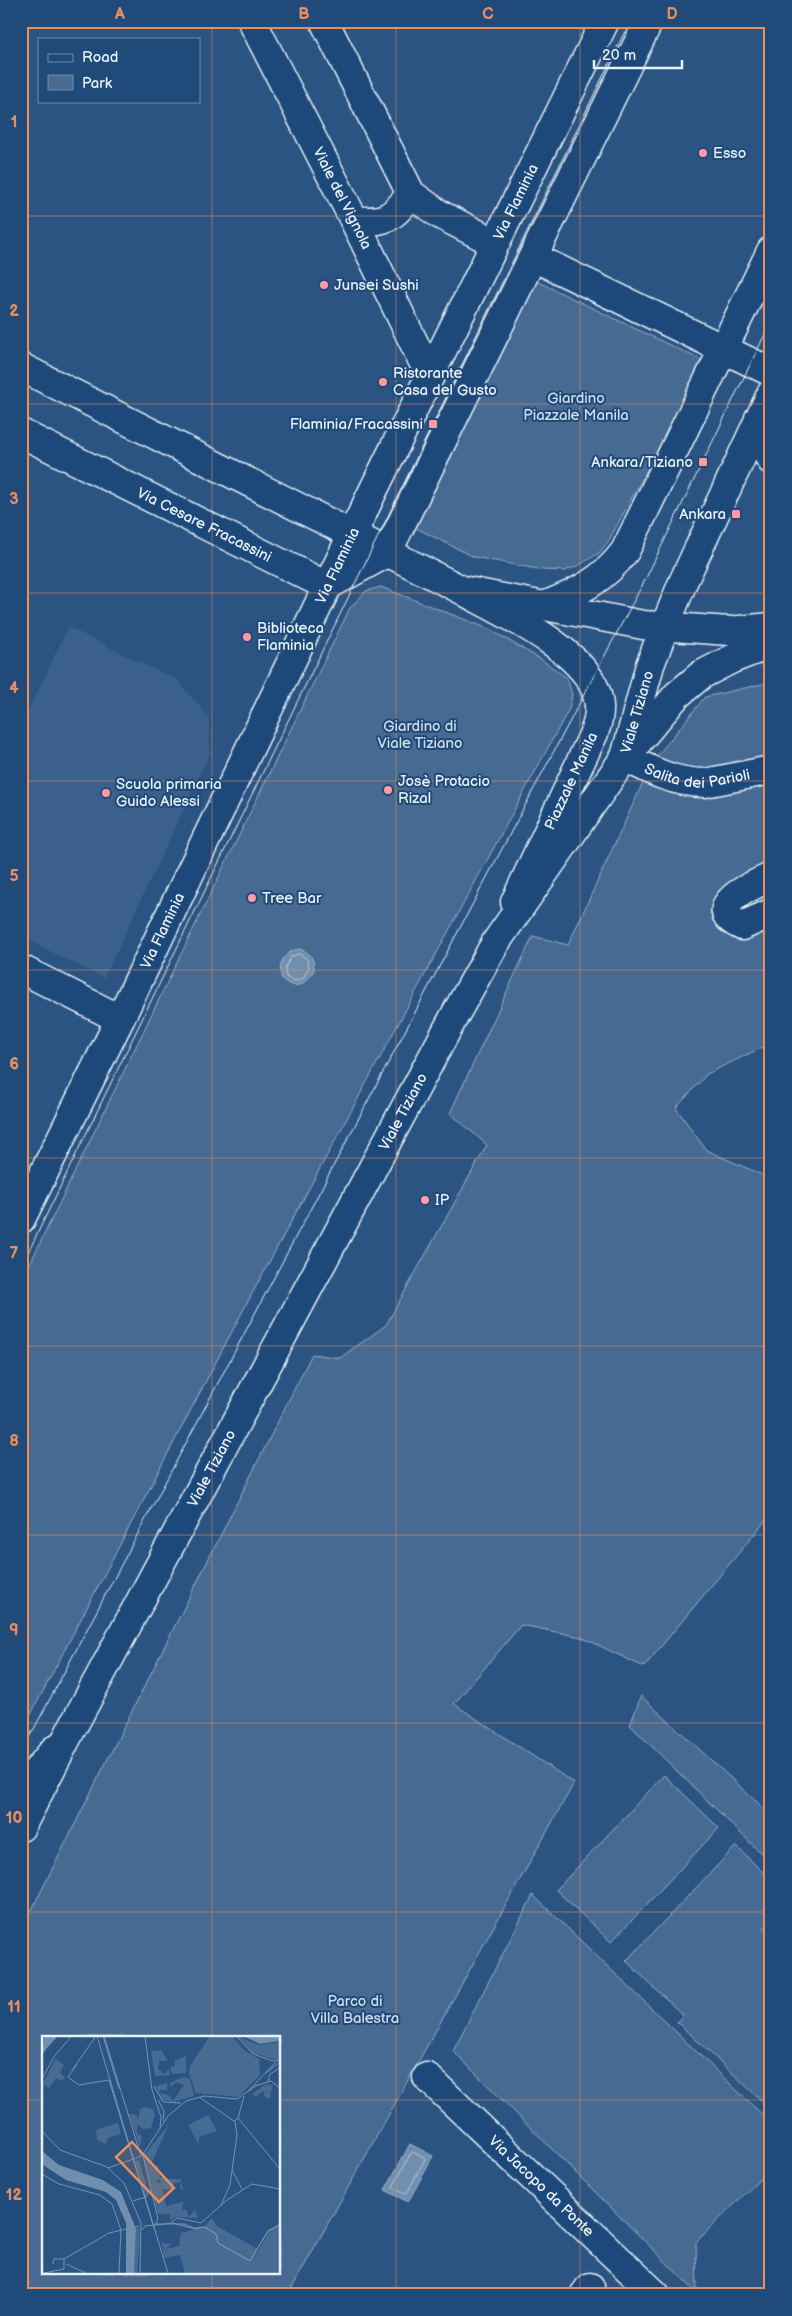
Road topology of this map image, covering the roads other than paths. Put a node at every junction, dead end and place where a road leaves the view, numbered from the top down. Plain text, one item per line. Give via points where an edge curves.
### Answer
1 (252, 21) edge
2 (324, 21) edge
3 (605, 21) edge
4 (649, 21) edge
5 (411, 194) junction
6 (354, 220) junction
7 (495, 244) junction
8 (771, 251) edge
9 (533, 257) junction
10 (724, 350) junction
11 (21, 367) edge
12 (771, 372) edge
13 (430, 376) junction
14 (771, 394) edge
15 (759, 418) junction
16 (21, 433) edge
17 (771, 460) edge
18 (353, 534) junction
19 (387, 553) junction
20 (328, 586) junction
21 (462, 590) junction
22 (546, 605) junction
23 (665, 626) junction
24 (771, 627) edge
25 (771, 644) edge
26 (625, 757) junction
27 (771, 770) edge
28 (771, 877) edge
29 (771, 913) edge
30 (496, 942) junction
31 (21, 969) edge
32 (120, 1019) junction
33 (21, 1219) edge
34 (70, 1730) junction
35 (21, 1790) edge
36 (21, 1827) edge
37 (427, 2077) dead end
38 (656, 2295) edge

1 - 6 street, Viale del Vignola
2 - 5 street
3 - 7 street, Via Flaminia
4 - 9 street
5 - 6 street via 392,216 373,222
5 - 7 street via 439,214
6 - 13 street, Viale del Vignola
7 - 13 street, Via Flaminia
8 - 10 street
9 - 10 street
9 - 19 street
10 - 12 street
10 - 22 street via 625,551 605,574
11 - 18 street
13 - 18 street, Via Flaminia
14 - 15 street, Viale Tiziano
15 - 17 street
15 - 23 street, Viale Tiziano
16 - 20 street, Via Cesare Fracassini
18 - 19 street, Piazzale Manila
18 - 20 street, Via Flaminia
19 - 20 street
19 - 21 street, Piazzale Manila
20 - 32 street, Via Flaminia
21 - 22 street, Piazzale Manila
21 - 30 street, Piazzale Manila via 568,654 592,681 599,707 594,733
22 - 23 street, Piazzale Manila via 643,625
23 - 24 street, Piazzale Manila via 729,631
23 - 26 street, Viale Tiziano via 650,666
25 - 26 street via 732,659 688,684
26 - 27 street, Salita dei Parioli via 658,774 694,783
26 - 30 street, Viale Tiziano
28 - 29 street via 737,893 727,907 730,916 742,926
30 - 34 street, Viale Tiziano
31 - 32 street
32 - 33 street, Via Flaminia
34 - 35 street
34 - 36 street, Viale Tiziano
37 - 38 street, Via Jacopo da Ponte

